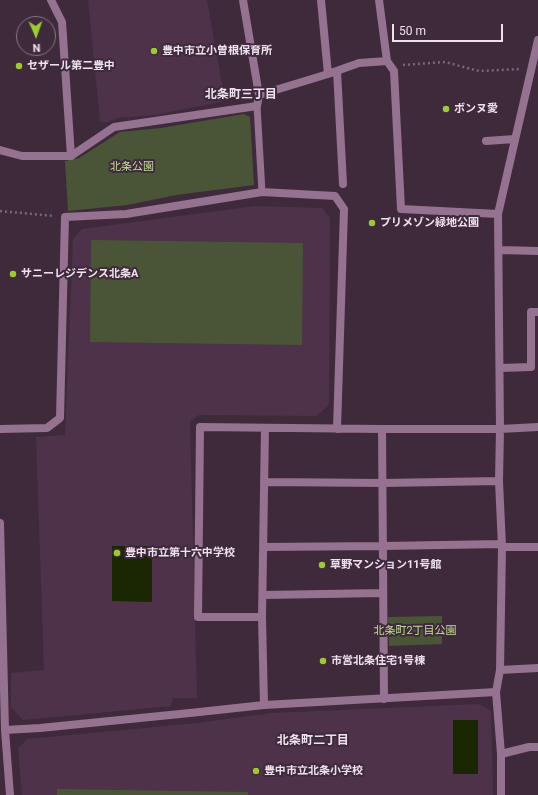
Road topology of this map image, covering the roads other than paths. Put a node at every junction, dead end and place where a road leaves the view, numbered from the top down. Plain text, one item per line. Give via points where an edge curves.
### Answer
1 (51, 0) edge
2 (243, 0) edge
3 (321, 0) edge
4 (379, 0) edge
5 (538, 40) edge
6 (389, 64) junction
7 (337, 71) junction
8 (328, 74) junction
9 (260, 95) junction
10 (257, 106) junction
11 (515, 140) junction
12 (486, 141) dead end
13 (0, 150) edge
14 (71, 156) junction
15 (343, 184) dead end
16 (262, 192) junction
17 (498, 214) junction
18 (499, 250) junction
19 (538, 251) edge
20 (538, 312) edge
21 (500, 368) junction
22 (538, 427) edge
23 (265, 428) junction
24 (337, 428) junction
25 (0, 429) edge
26 (382, 429) junction
27 (500, 429) junction
28 (499, 481) junction
29 (264, 482) junction
30 (383, 483) junction
31 (0, 523) edge
32 (383, 546) junction
33 (502, 546) junction
34 (263, 547) junction
35 (538, 548) edge
36 (383, 593) junction
37 (263, 595) junction
38 (262, 617) junction
39 (538, 668) edge
40 (500, 670) junction
41 (496, 692) junction
42 (384, 699) junction
43 (264, 705) junction
44 (5, 730) junction
45 (538, 747) edge
46 (501, 754) junction
47 (10, 795) edge
48 (502, 795) edge

1 - 14 street via 62,22
2 - 9 street
3 - 8 street
4 - 6 street
5 - 11 street
6 - 7 street via 359,63
6 - 17 street via 394,71 401,209
7 - 8 street
7 - 15 street
8 - 9 street
9 - 10 street
10 - 14 street via 114,127
10 - 16 lane
11 - 12 street
11 - 17 street
13 - 14 street via 22,156
16 - 24 street via 335,196 344,209
16 - 25 street via 126,214 65,217 60,418 47,428
17 - 18 street
18 - 19 street
18 - 21 street
20 - 21 street via 531,312 531,368
21 - 27 street
22 - 27 street
23 - 24 street
23 - 29 street
23 - 38 street via 200,427 198,617
24 - 26 street
26 - 27 street
26 - 30 street
27 - 28 street
28 - 30 street
28 - 33 street
29 - 30 street
29 - 34 street
30 - 32 street
31 - 44 street
32 - 33 street
32 - 34 street
32 - 36 street
33 - 35 street
33 - 40 street
34 - 37 street
36 - 37 street
36 - 42 street
37 - 38 street
38 - 43 street
39 - 40 street
40 - 41 street
41 - 42 street
41 - 46 street
42 - 43 street
43 - 44 street
44 - 47 street
45 - 46 street
46 - 48 street

